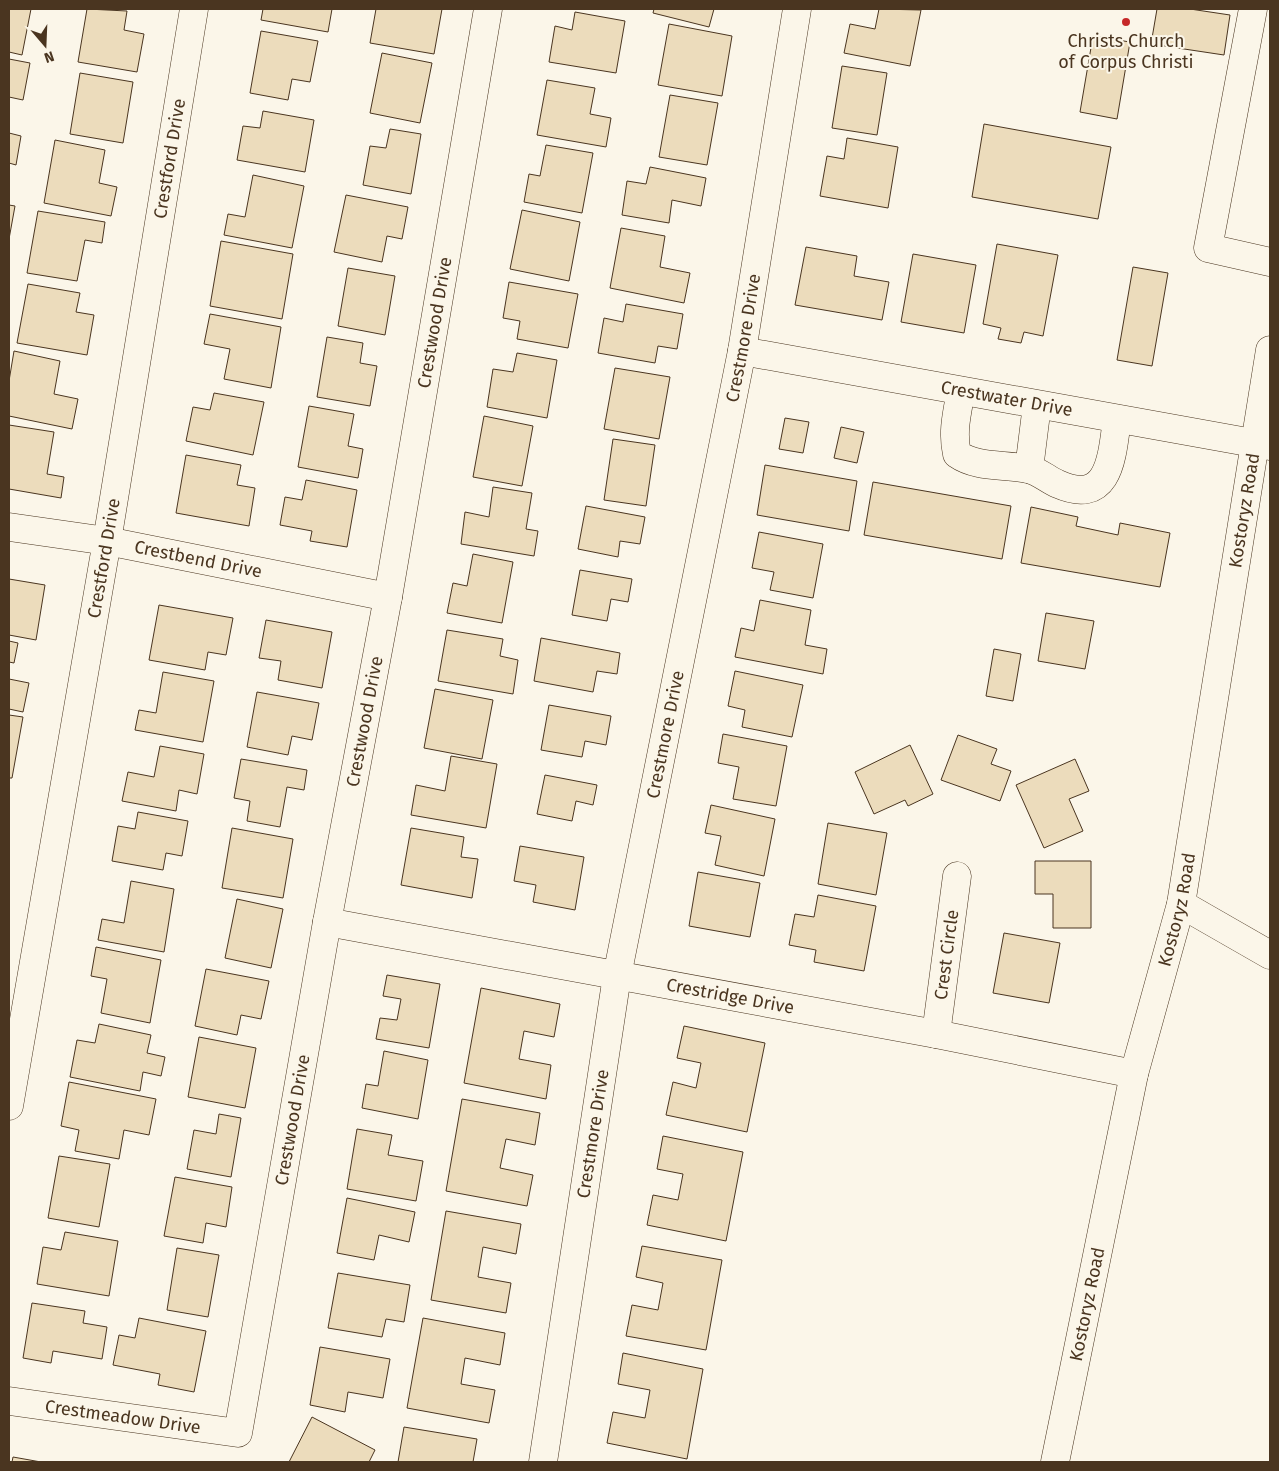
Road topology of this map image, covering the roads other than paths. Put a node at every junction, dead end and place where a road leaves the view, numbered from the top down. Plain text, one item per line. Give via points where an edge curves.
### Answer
1 (194, 9) edge
2 (488, 9) edge
3 (797, 9) edge
4 (1253, 9) edge
5 (1270, 262) edge
6 (1270, 350) edge
7 (742, 351) junction
8 (961, 391) junction
9 (1037, 405) junction
10 (1117, 419) junction
11 (1262, 445) edge
12 (1029, 469) junction
13 (9, 527) edge
14 (107, 541) junction
15 (388, 597) junction
16 (957, 876) dead end
17 (1181, 904) junction
18 (327, 922) junction
19 (1270, 955) edge
20 (617, 976) junction
21 (936, 1034) junction
22 (1134, 1074) junction
23 (9, 1106) edge
24 (9, 1401) edge
25 (238, 1433) joint
26 (543, 1462) edge
27 (1055, 1462) edge

1 - 14 street, Crestford Drive
2 - 15 street, Crestwood Drive
3 - 7 street, Crestmore Drive
4 - 5 street via 1208,248
6 - 11 street, Kostoryz Road
7 - 8 street, Crestwater Drive
7 - 20 street, Crestmore Drive
8 - 9 street, Crestwater Drive
8 - 12 street via 955,423 957,454 974,462
9 - 10 street, Crestwater Drive
9 - 12 street
10 - 11 street, Crestwater Drive
10 - 12 street via 1108,472 1097,486 1080,491
11 - 17 street, Kostoryz Road
13 - 14 street, Crestbend Drive
14 - 15 street, Crestbend Drive
14 - 23 street, Crestford Drive
15 - 18 street, Crestwood Drive
16 - 21 street, Crest Circle
17 - 19 street
17 - 22 street, Kostoryz Road
18 - 20 street, Crestridge Drive
18 - 25 street, Crestwood Drive
20 - 21 street, Crestridge Drive
20 - 26 street, Crestmore Drive
21 - 22 street, Crestridge Drive
22 - 27 street, Kostoryz Road
24 - 25 street, Crestmeadow Drive

